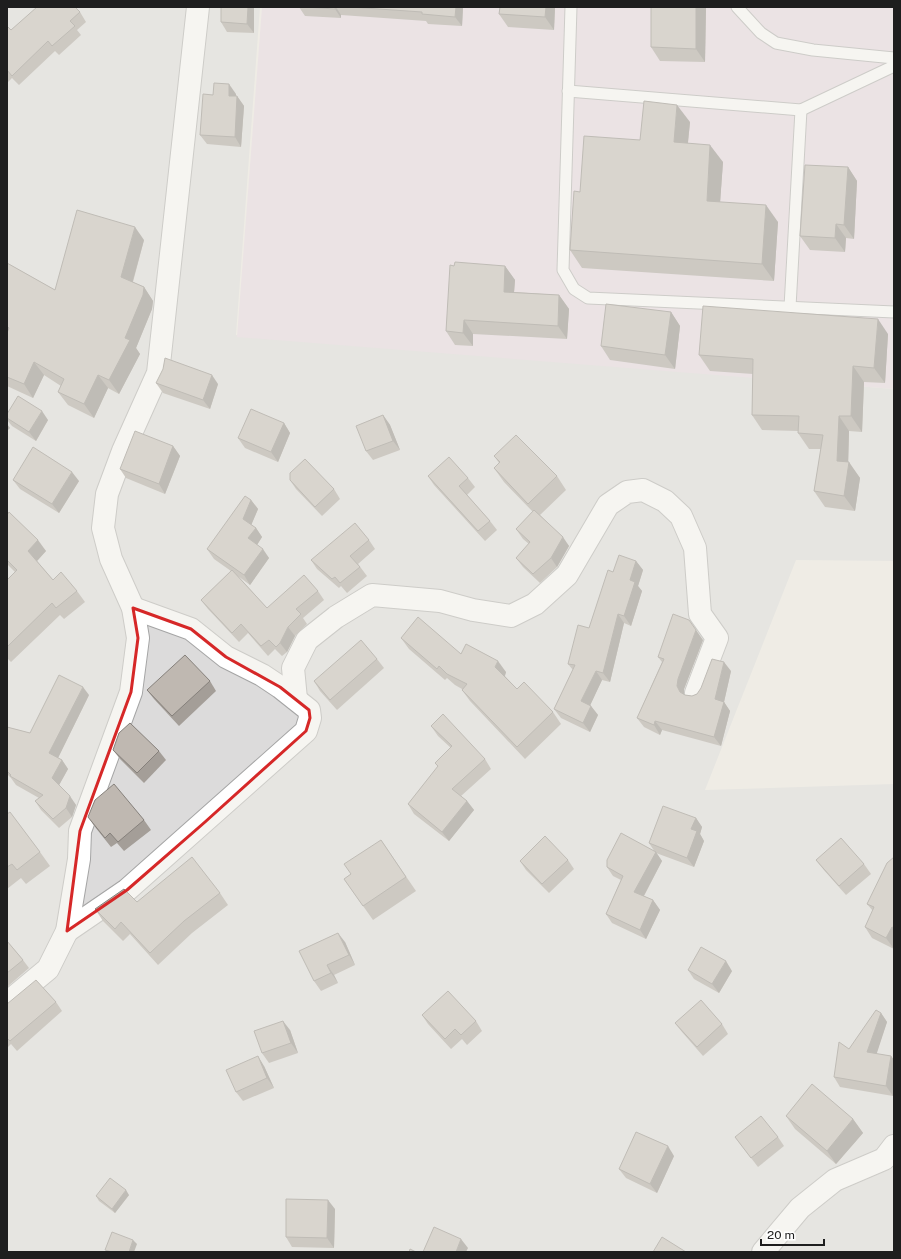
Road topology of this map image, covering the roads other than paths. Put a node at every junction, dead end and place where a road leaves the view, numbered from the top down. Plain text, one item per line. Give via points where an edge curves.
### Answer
1 (198, 7) edge
2 (570, 7) edge
3 (737, 7) edge
4 (894, 58) edge
5 (894, 66) edge
6 (568, 91) junction
7 (801, 110) junction
8 (790, 307) junction
9 (894, 312) edge
10 (133, 608) junction
11 (696, 694) edge
12 (296, 699) junction
13 (67, 931) junction
14 (7, 1003) edge
15 (894, 1146) edge
16 (763, 1252) edge

1 - 10 street via 158,373 107,494 103,528 111,559
2 - 6 lane
3 - 4 lane via 761,32 776,43 813,50
5 - 7 lane
6 - 7 lane
6 - 8 lane via 563,270 574,289 588,298
7 - 8 lane
8 - 9 lane
10 - 12 street via 191,629 226,657 262,675
10 - 13 street via 138,638 130,692 80,831 79,859
11 - 12 street via 717,638 700,614 695,548 681,516 665,501 643,490 627,492 608,504 566,575 535,604 511,616 440,601 372,595 336,617 307,640 293,668
12 - 13 street via 309,710 310,718 306,731 127,890
13 - 14 street via 48,969
15 - 16 street via 884,1160 835,1180 800,1208

